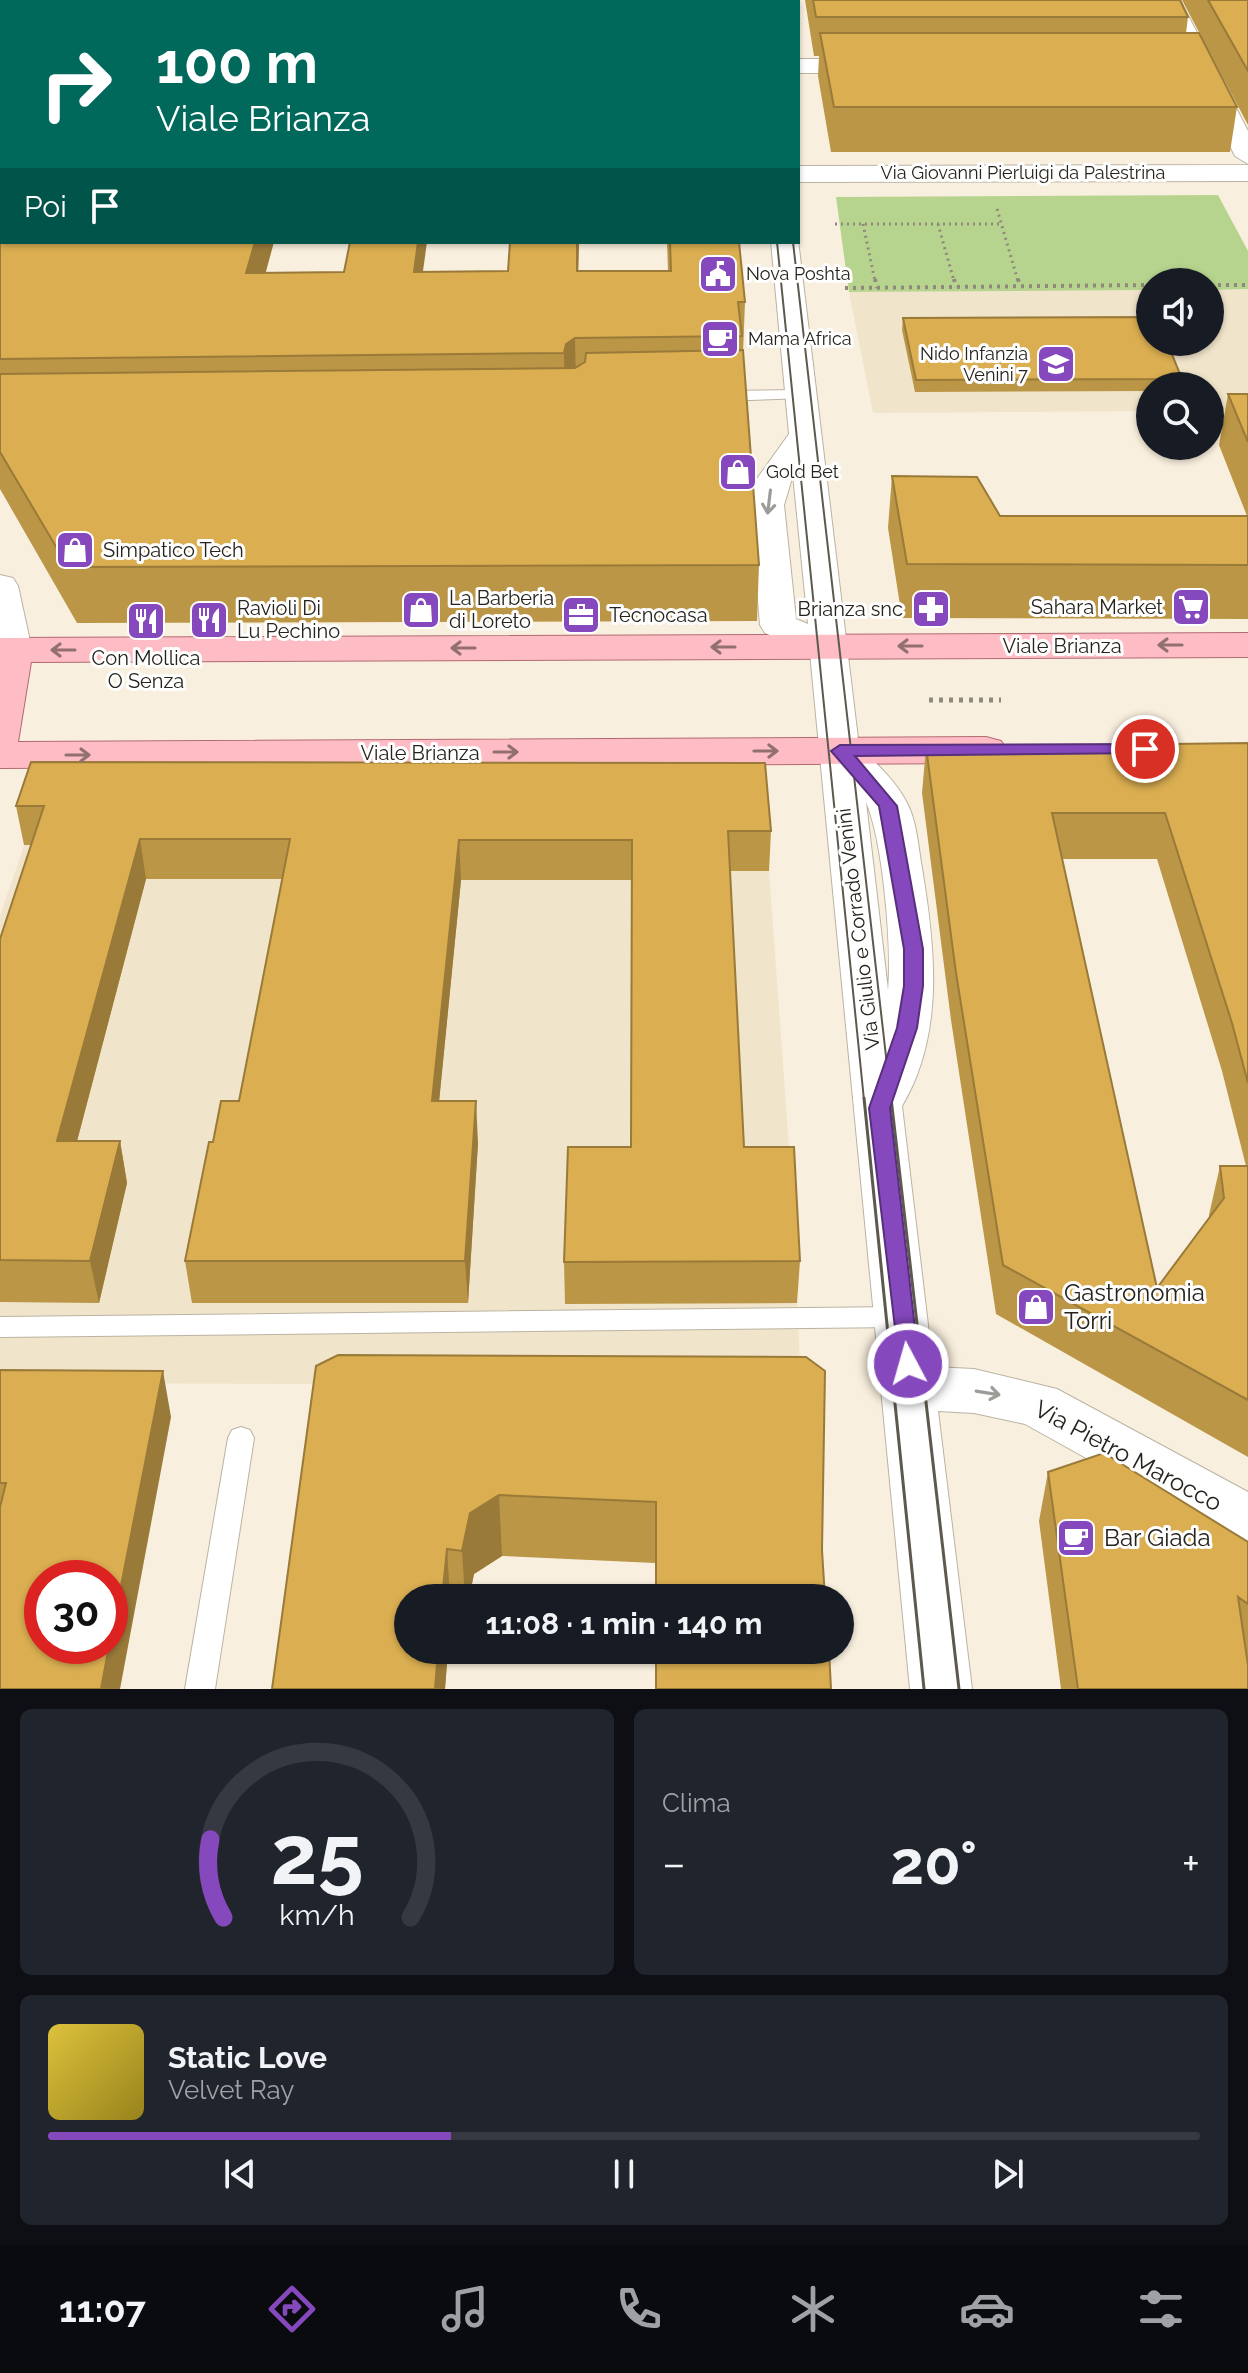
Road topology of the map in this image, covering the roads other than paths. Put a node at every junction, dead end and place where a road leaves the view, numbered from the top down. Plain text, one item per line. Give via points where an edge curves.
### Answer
1 (1169, 0) edge
2 (800, 66) edge
3 (896, 66) edge
4 (1174, 66) edge
5 (1202, 66) junction
6 (1248, 156) edge
7 (1248, 173) edge
8 (800, 174) edge
9 (785, 244) edge
10 (801, 395) junction
11 (702, 396) edge
12 (805, 435) junction
13 (0, 586) edge
14 (1248, 645) edge
15 (829, 647) junction
16 (7, 650) edge
17 (0, 739) edge
18 (1016, 750) edge
19 (840, 751) junction
20 (0, 755) edge
21 (903, 1317) junction
22 (0, 1327) edge
23 (910, 1387) junction
24 (241, 1438) dead end
25 (1248, 1520) edge
26 (200, 1689) edge
27 (941, 1689) edge

1 - 5 street
2 - 3 street
4 - 5 street
5 - 6 street
7 - 8 street, Via Giovanni Pierluigi da Palestrina
9 - 10 street
10 - 11 lane
10 - 12 street
12 - 15 street
12 -> 15 street via 773,480 767,505 778,625
13 - 16 street
14 -> 15 main road, Viale Brianza
15 -> 16 main road, Viale Brianza
15 - 19 street
16 - 17 main road
18 - 19 main road, Viale Brianza
20 -> 19 main road, Viale Brianza
19 - 21 street, Via Giulio e Corrado Venini
21 - 22 lane
21 - 23 street, Via Giulio e Corrado Venini
23 -> 25 street, Via Pietro Marocco via 974,1391 1038,1405
23 - 27 street, Via Giulio e Corrado Venini
24 - 26 lane

